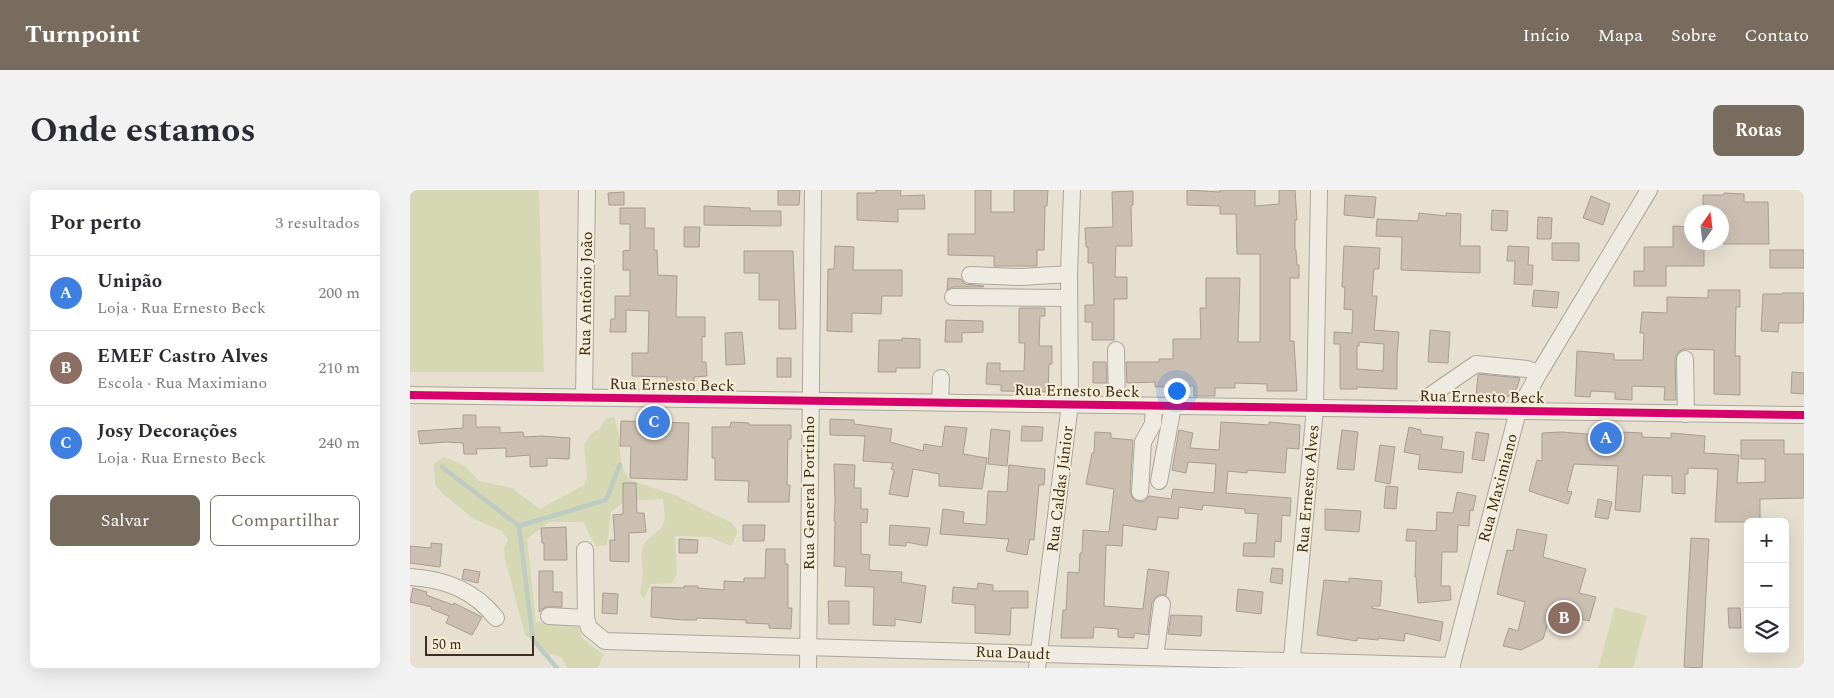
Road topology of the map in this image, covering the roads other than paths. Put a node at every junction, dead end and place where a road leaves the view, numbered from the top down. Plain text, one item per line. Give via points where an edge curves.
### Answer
1 (588, 190) edge
2 (813, 190) edge
3 (1072, 190) edge
4 (1319, 190) edge
5 (1649, 190) edge
6 (1069, 274) junction
7 (970, 275) dead end
8 (953, 297) dead end
9 (1069, 298) junction
10 (1116, 350) dead end
11 (1685, 359) dead end
12 (1539, 373) junction
13 (940, 378) dead end
14 (410, 395) edge
15 (584, 397) junction
16 (810, 401) junction
17 (940, 402) junction
18 (1070, 404) junction
19 (1117, 405) junction
20 (1154, 406) junction
21 (1173, 406) junction
22 (1315, 408) junction
23 (1428, 410) junction
24 (1518, 411) junction
25 (1686, 414) junction
26 (1804, 415) edge
27 (1158, 481) dead end
28 (1140, 492) dead end
29 (585, 550) dead end
30 (410, 578) edge
31 (1162, 604) dead end
32 (549, 616) dead end
33 (496, 618) dead end
34 (586, 618) junction
35 (809, 647) junction
36 (1155, 657) junction
37 (1038, 661) edge
38 (1291, 664) edge
39 (1451, 667) edge
40 (808, 668) edge

1 - 15 street, Rua Antônio João
2 - 16 street, Rua General Portinho
3 - 6 street, Rua Caldas Júnior
4 - 22 street, Rua Ernesto Alves
5 - 12 street, Rua Maximiano
6 - 7 street via 1021,277
6 - 9 street, Rua Caldas Júnior
8 - 9 street
9 - 18 street, Rua Caldas Júnior
10 - 19 street
11 - 25 street
12 - 23 street via 1476,364 1428,397
12 - 24 street, Rua Maximiano
13 - 17 street
14 - 15 street, Rua Ernesto Beck
15 - 16 street, Rua Ernesto Beck
16 - 17 street, Rua Ernesto Beck
16 - 35 street, Rua General Portinho
17 - 18 street, Rua Ernesto Beck
18 - 19 street, Rua Ernesto Beck
18 - 37 street, Rua Caldas Júnior
19 - 20 street, Rua Ernesto Beck
20 - 21 street, Rua Ernesto Beck
20 - 28 street via 1153,424 1143,442
21 - 22 street, Rua Ernesto Beck
21 - 27 street
22 - 23 street, Rua Ernesto Beck
22 - 38 street, Rua Ernesto Alves
23 - 24 street, Rua Ernesto Beck
24 - 25 street, Rua Ernesto Beck
24 - 39 street, Rua Maximiano
25 - 26 street, Rua Ernesto Beck
29 - 34 street
30 - 33 street via 435,580 461,589 480,600
31 - 36 street
32 - 34 street
34 - 35 street, Rua Daudt via 589,628 605,641
35 - 37 street, Rua Daudt
35 - 40 street, Rua General Portinho
36 - 37 street, Rua Daudt
36 - 38 street, Rua Daudt
38 - 39 street, Rua Daudt

